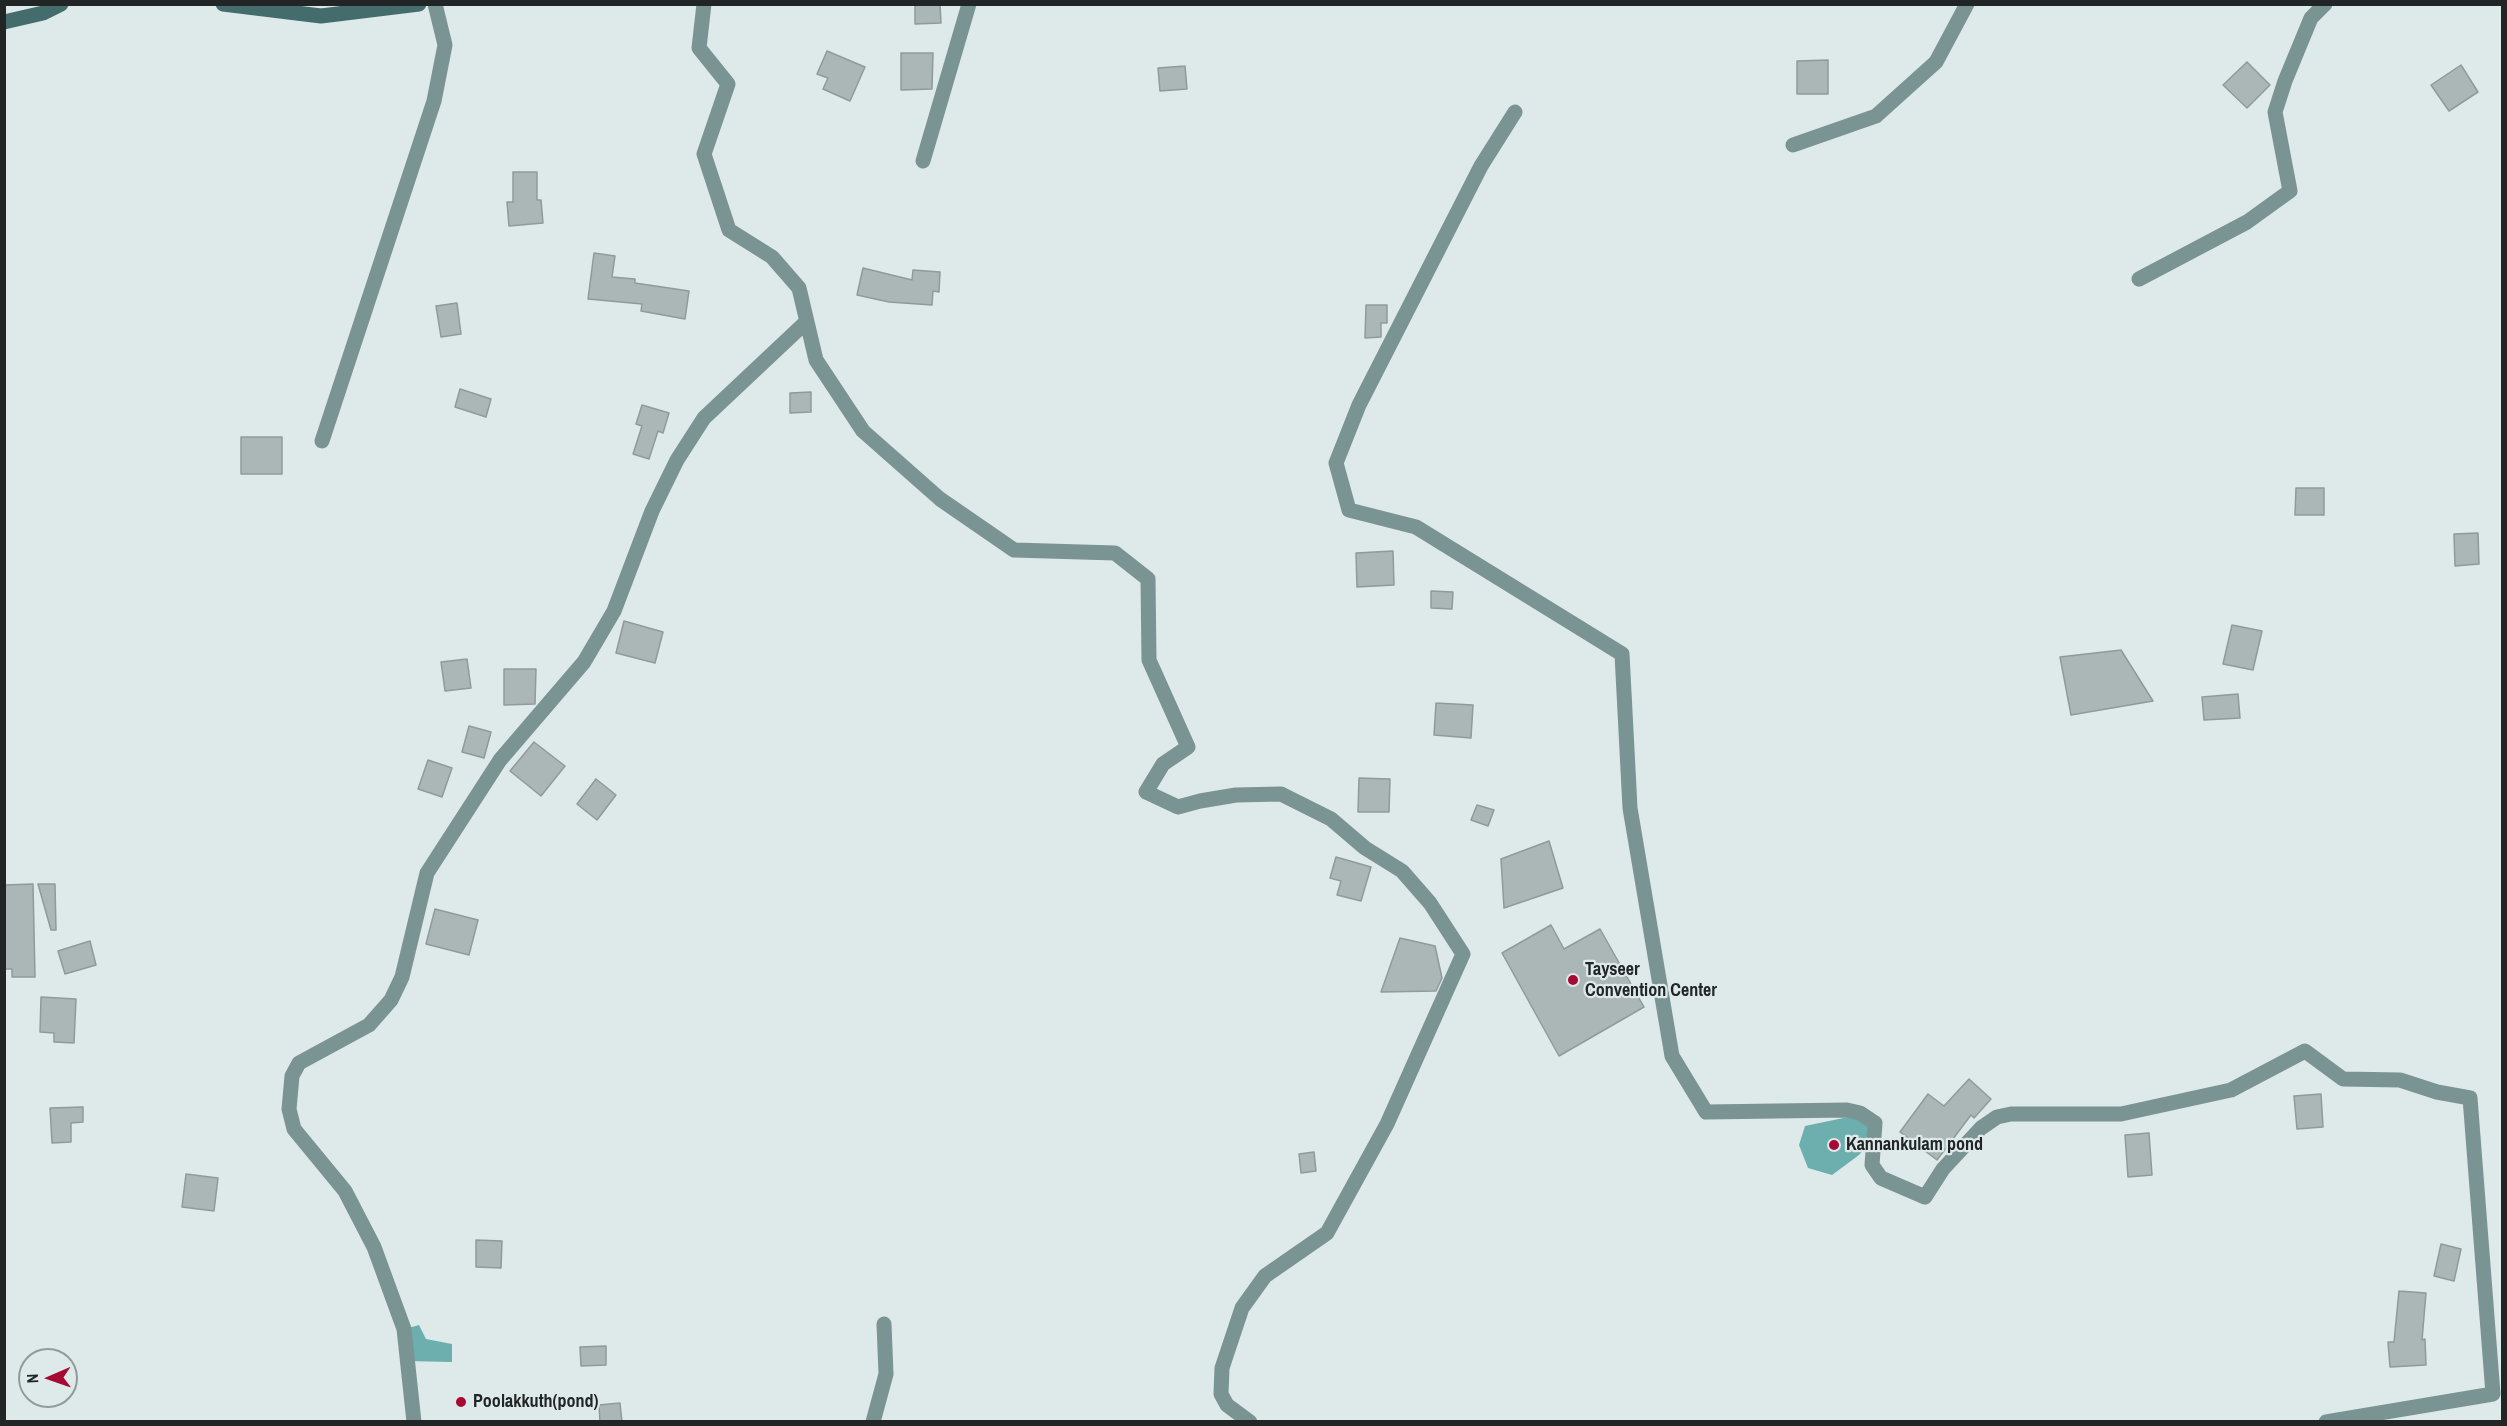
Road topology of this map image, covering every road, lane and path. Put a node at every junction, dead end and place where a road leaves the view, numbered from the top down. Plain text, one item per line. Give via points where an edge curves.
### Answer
1 (61, 4) edge
2 (223, 4) edge
3 (419, 4) edge
4 (435, 4) edge
5 (704, 4) edge
6 (969, 4) edge
7 (1967, 4) edge
8 (2325, 4) edge
9 (4, 22) edge
10 (1515, 112) dead end
11 (1793, 145) dead end
12 (923, 161) dead end
13 (2139, 279) dead end
14 (805, 323) junction
15 (322, 441) dead end
16 (884, 1324) dead end
17 (414, 1422) edge
18 (873, 1422) edge
19 (1250, 1422) edge
20 (2326, 1422) edge

1 - 9 main road via 43,13
2 - 3 main road via 321,16
4 - 15 street via 445,45 434,101
5 - 14 street via 699,48 728,84 704,154 707,165 729,230 772,257 799,288
6 - 12 street
7 - 11 street via 1936,62 1876,116
8 - 13 street via 2312,18 2275,112 2290,191 2247,222
10 - 20 street via 1481,166 1359,405 1336,463 1349,510 1416,527 1622,654 1630,808 1672,1056 1706,1112 1860,1113 1875,1123 1872,1165 1881,1178 1925,1197 1942,1169 1980,1128 1997,1117 2121,1114 2231,1090 2305,1051 2343,1078 2400,1080 2470,1098 2493,1394
14 - 17 street via 704,418 677,460 652,511 614,611 584,662 500,760 427,873 402,977 391,1000 369,1025 299,1063 292,1076 289,1109 294,1129 345,1191 374,1247 404,1329
14 - 19 street via 816,360 863,431 940,499 1014,550 1115,553 1148,579 1149,660 1188,747 1163,764 1146,792 1178,807 1236,795 1281,794 1331,819 1365,849 1402,871 1430,903 1463,954 1387,1124 1327,1233 1265,1276 1242,1308 1222,1368 1221,1394 1227,1405
16 - 18 street via 886,1374

